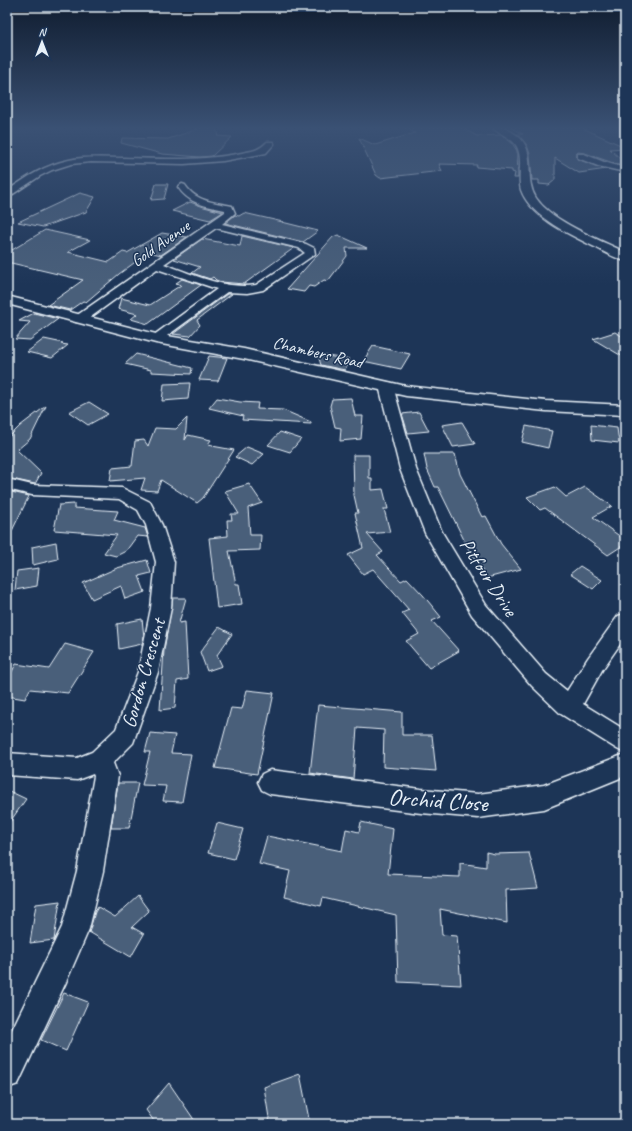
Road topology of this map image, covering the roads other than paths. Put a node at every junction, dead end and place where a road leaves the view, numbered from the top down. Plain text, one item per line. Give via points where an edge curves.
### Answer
1 (29, 180) edge
2 (525, 180) edge
3 (182, 187) dead end
4 (7, 195) edge
5 (214, 225) junction
6 (625, 257) edge
7 (155, 265) junction
8 (225, 288) junction
9 (7, 300) edge
10 (80, 319) junction
11 (156, 338) junction
12 (386, 386) junction
13 (625, 410) edge
14 (7, 484) edge
15 (625, 622) edge
16 (569, 707) junction
17 (625, 742) edge
18 (100, 760) junction
19 (7, 764) edge
20 (625, 765) edge
21 (270, 782) dead end
22 (7, 1073) edge

1 - 4 street
2 - 6 street via 528,194 552,219
3 - 5 street, Gold Avenue via 193,199 229,208 230,213
5 - 7 street, Gold Avenue
5 - 8 street via 310,250 310,254 258,288
7 - 8 street
7 - 10 street, Gold Avenue
8 - 11 street
9 - 10 street, Chambers Road
10 - 11 street, Chambers Road
11 - 12 street, Chambers Road via 244,354
12 - 13 street, Chambers Road via 546,406
12 - 16 street, Pitfour Drive via 408,469 434,533 479,610 539,680
14 - 18 street, Gordon Crescent via 32,490 122,494 144,506 154,525 165,562 161,608 148,672 125,736
15 - 16 street
16 - 17 street, Pitfour Drive
18 - 19 street, Gordon Crescent via 77,769
18 - 22 street via 106,776 90,871 75,929
20 - 21 street, Orchid Close via 544,797 478,806 421,802

